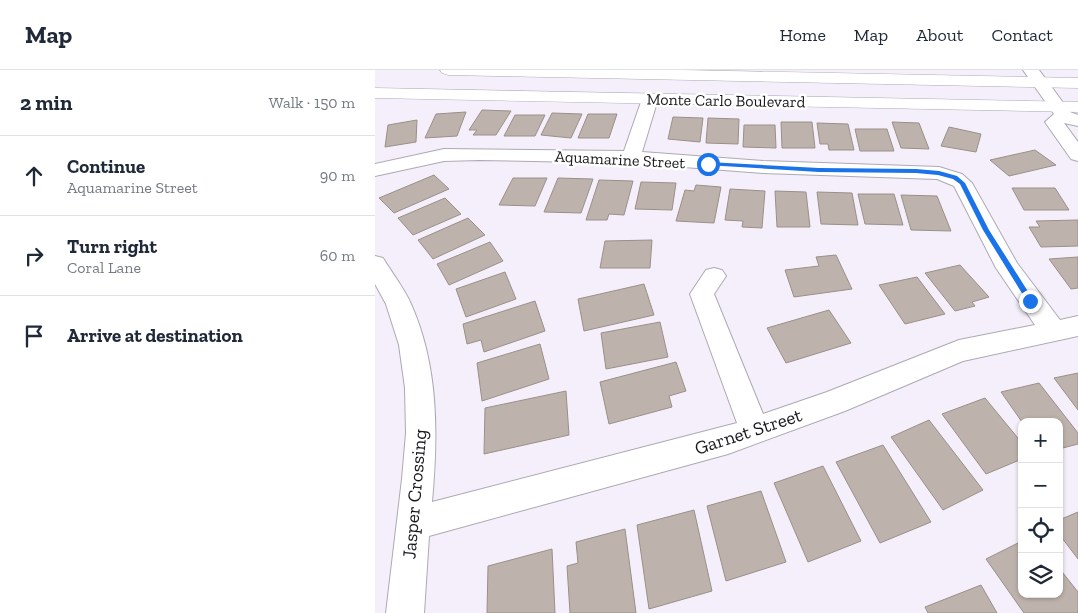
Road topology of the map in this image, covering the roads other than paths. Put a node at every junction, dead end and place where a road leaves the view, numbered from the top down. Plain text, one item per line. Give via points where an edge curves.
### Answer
1 (447, 70) edge
2 (1035, 76) edge
3 (1078, 83) edge
4 (375, 93) edge
5 (650, 99) junction
6 (1069, 113) edge
7 (1078, 155) edge
8 (631, 157) junction
9 (375, 170) edge
10 (375, 264) edge
11 (714, 276) dead end
12 (1066, 328) edge
13 (755, 431) junction
14 (413, 524) junction
15 (405, 613) edge

1 - 2 main road, Monte Carlo Boulevard
2 - 3 main road, Monte Carlo Boulevard
2 - 6 street
4 - 5 main road, Monte Carlo Boulevard
5 - 6 main road, Monte Carlo Boulevard
5 - 8 street
6 - 7 street via 1054,122
8 - 9 street, Aquamarine Street via 444,155
8 - 12 street, Aquamarine Street via 763,167 916,171 955,178 962,183 1008,268
10 - 14 street, Jasper Crossing via 404,315 417,365 421,442
11 - 13 street via 702,294
12 - 13 street, Garnet Street via 959,351
13 - 14 street, Garnet Street
14 - 15 street, Jasper Crossing

